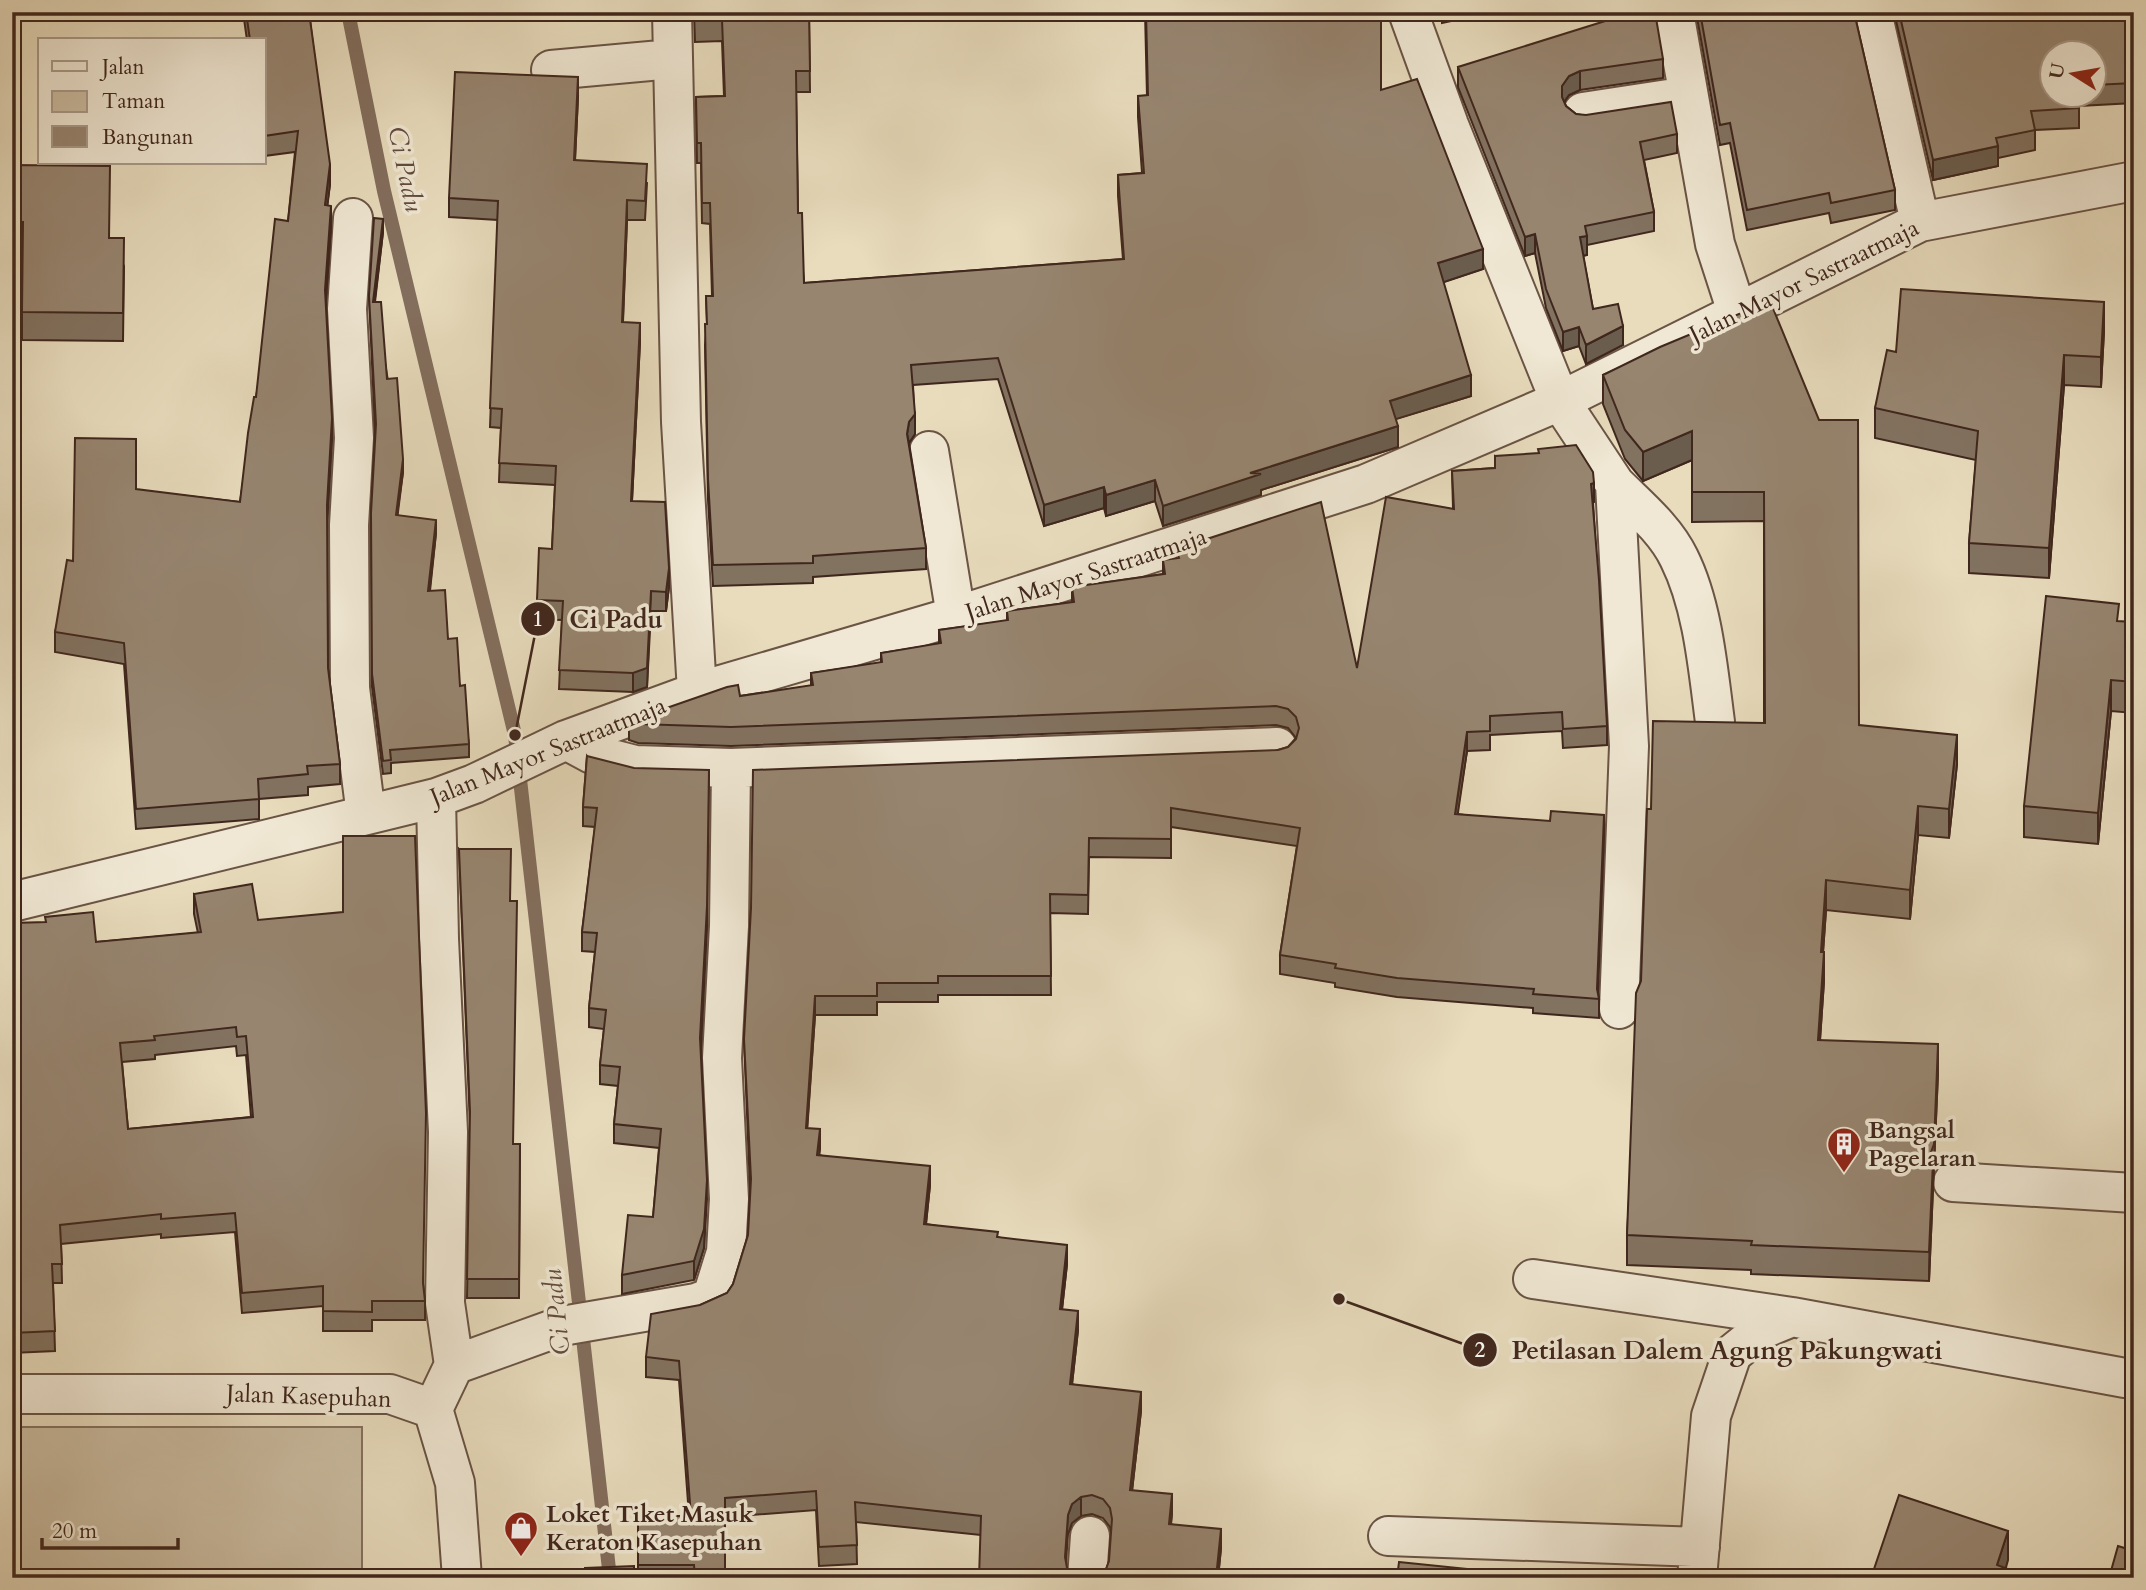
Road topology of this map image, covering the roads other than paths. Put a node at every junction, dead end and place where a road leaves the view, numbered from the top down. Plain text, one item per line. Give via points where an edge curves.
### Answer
1 (672, 12) edge
2 (1409, 12) edge
3 (1674, 12) edge
4 (1872, 12) edge
5 (672, 58) junction
6 (551, 70) dead end
7 (1688, 96) junction
8 (1583, 113) edge
9 (2134, 181) edge
10 (354, 218) dead end
11 (1920, 222) junction
12 (1737, 312) junction
13 (1560, 401) junction
14 (929, 451) dead end
15 (1615, 484) junction
16 (956, 616) junction
17 (697, 692) junction
18 (1715, 722) edge
19 (564, 741) junction
20 (1277, 747) edge
21 (731, 768) junction
22 (436, 798) junction
23 (366, 815) junction
24 (12, 902) edge
25 (1619, 1009) dead end
26 (1953, 1182) dead end
27 (2134, 1193) edge
28 (1533, 1279) dead end
29 (1792, 1317) junction
30 (454, 1365) junction
31 (2134, 1377) edge
32 (12, 1394) edge
33 (432, 1409) junction
34 (1090, 1536) dead end
35 (1388, 1536) dead end
36 (1698, 1563) edge
37 (462, 1578) edge
38 (1087, 1578) edge

1 - 5 street
2 - 13 street via 1449,125
3 - 7 street
4 - 11 street
5 - 6 street
5 - 17 street via 681,422
7 - 8 street
7 - 12 street via 1715,244
9 - 11 street, Jalan Mayor Sastraatmaja
10 - 23 street via 347,309 354,438 349,525 350,688
11 - 12 street, Jalan Mayor Sastraatmaja
12 - 13 street, Jalan Mayor Sastraatmaja
13 - 15 street
13 - 16 street, Jalan Mayor Sastraatmaja via 1366,484
14 - 16 street
15 - 18 street via 1660,528 1679,558 1700,616
15 - 25 street via 1629,746
16 - 17 street, Jalan Mayor Sastraatmaja
17 - 19 street, Jalan Mayor Sastraatmaja
19 - 21 street via 635,765
19 - 22 street, Jalan Mayor Sastraatmaja
20 - 21 street
21 - 30 street via 722,1058 729,1199 726,1252 712,1297 579,1323
22 - 23 street, Jalan Mayor Sastraatmaja
22 - 30 street via 448,1132 444,1303
23 - 24 street, Jalan Mayor Sastraatmaja
26 - 27 street
28 - 29 street
29 - 31 street
29 - 36 street via 1763,1329 1732,1353 1711,1416
30 - 33 street
32 - 33 street, Jalan Kasepuhan via 390,1394
33 - 37 street via 455,1483
34 - 38 street
35 - 36 street

